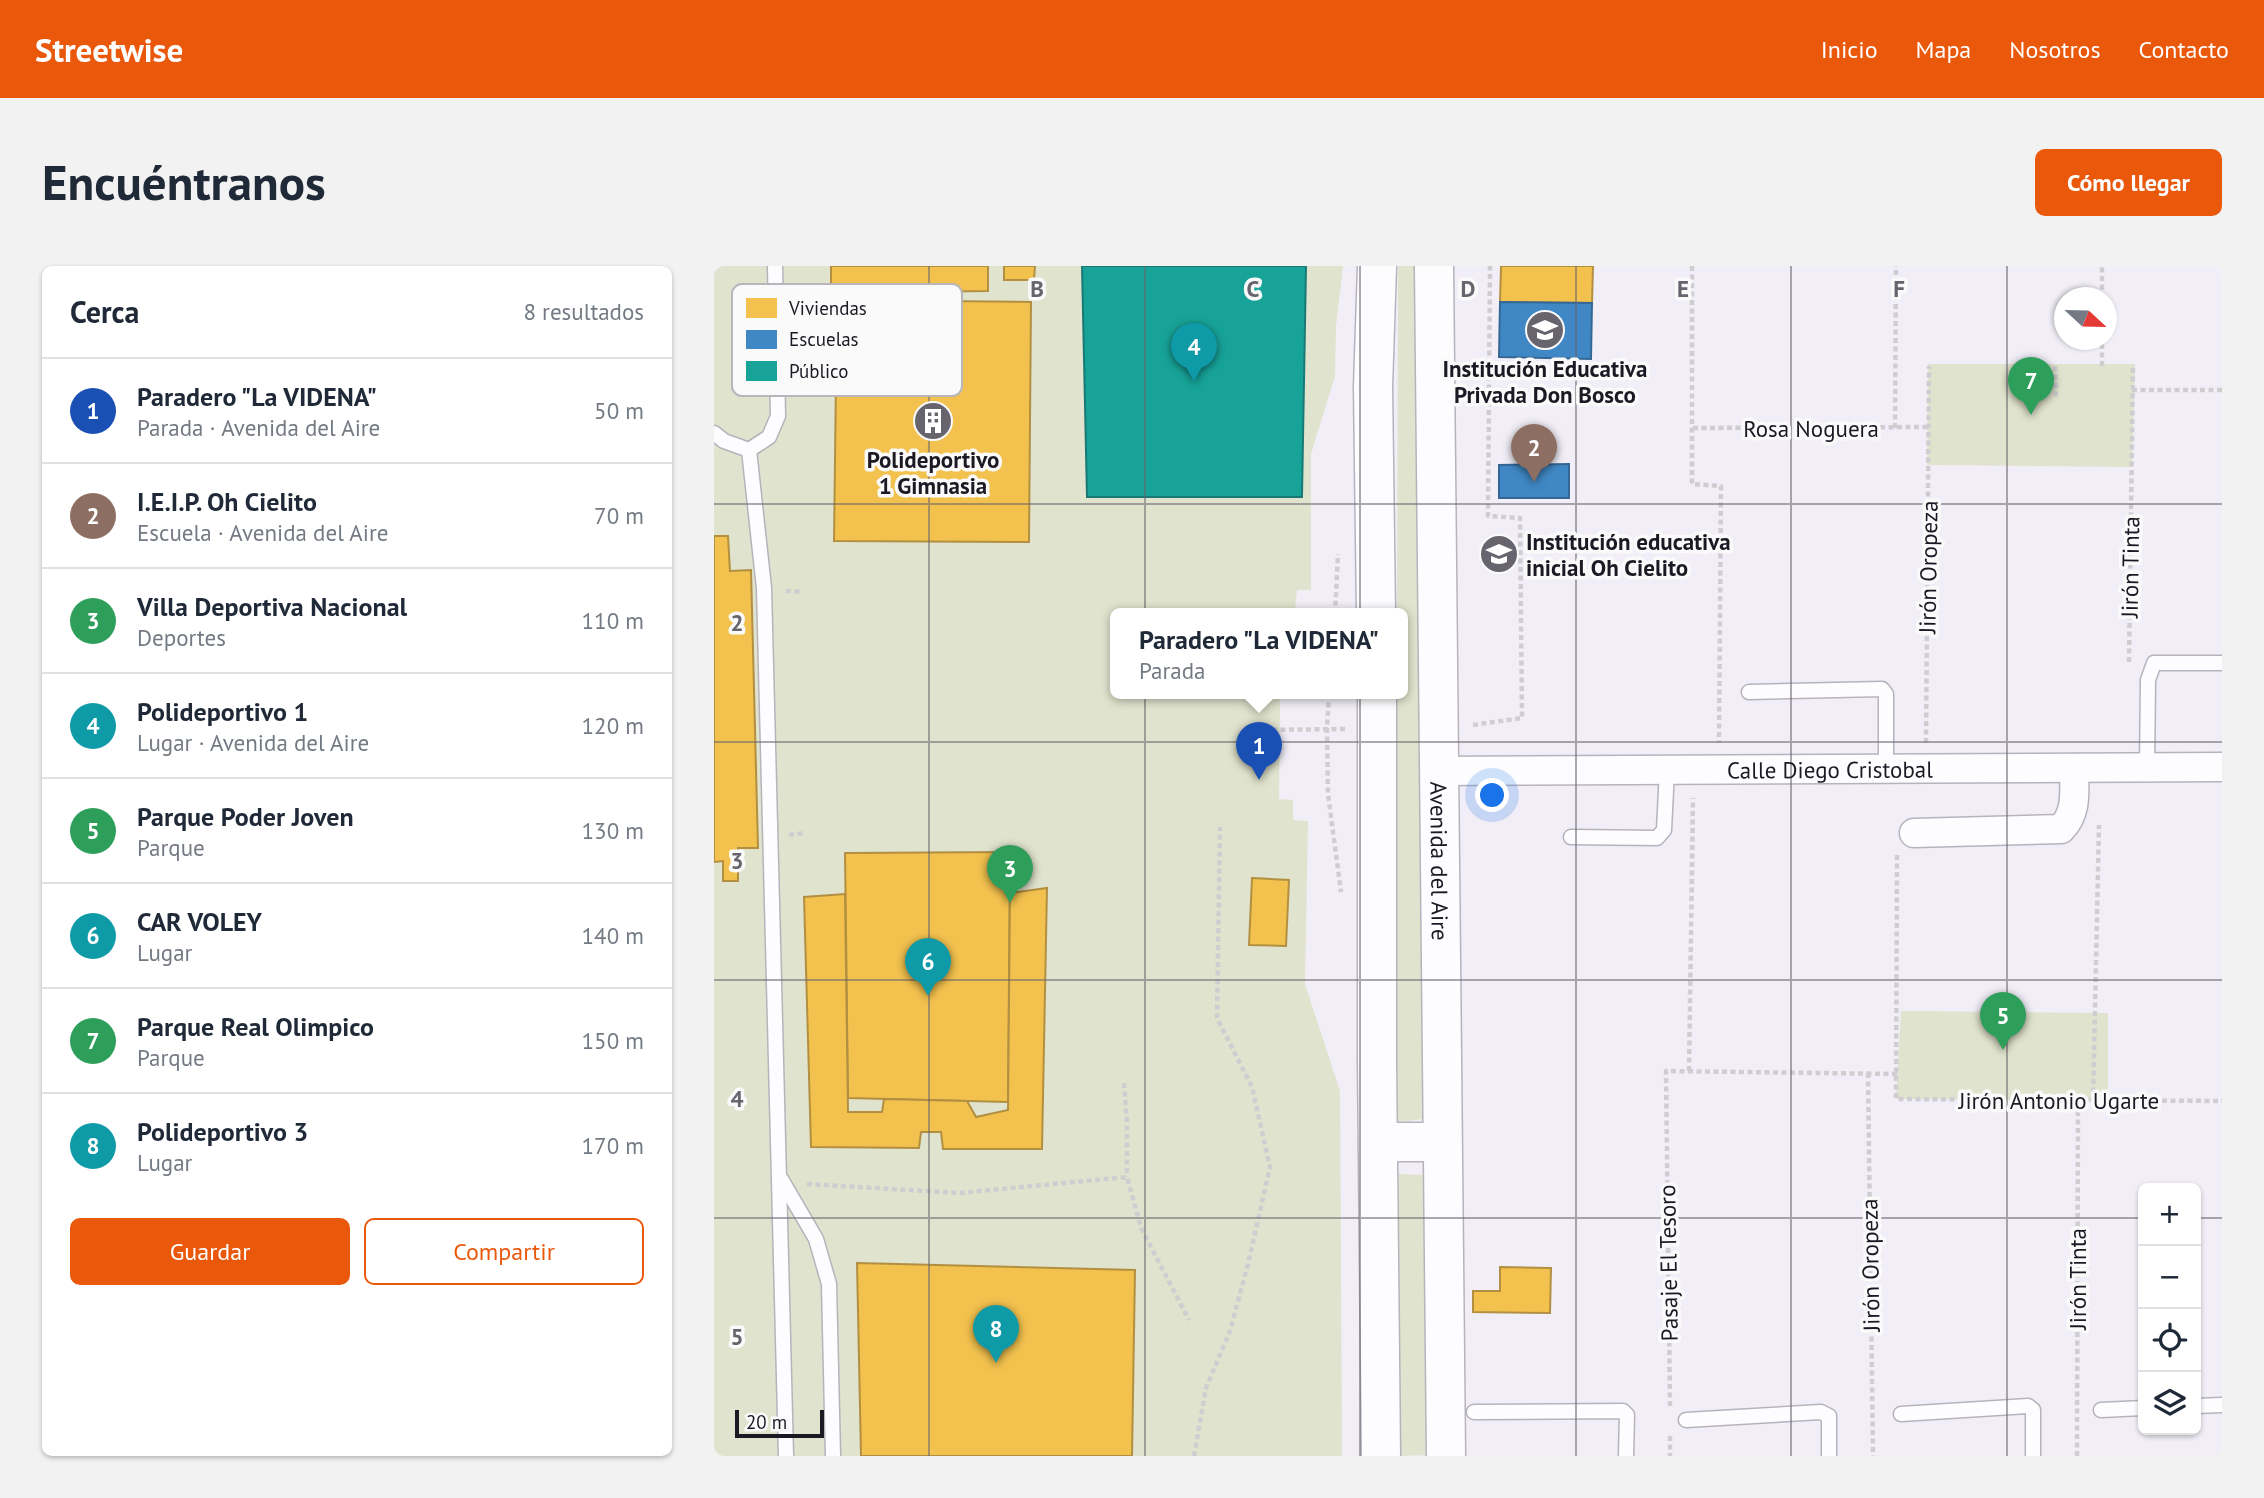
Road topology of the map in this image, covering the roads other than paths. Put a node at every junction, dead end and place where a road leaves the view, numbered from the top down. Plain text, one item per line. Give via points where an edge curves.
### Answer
1 (775, 266) edge
2 (1377, 266) edge
3 (1434, 266) edge
4 (775, 284) edge
5 (778, 396) edge
6 (714, 433) edge
7 (749, 450) junction
8 (1376, 608) edge
9 (2222, 663) edge
10 (1749, 692) dead end
11 (1377, 712) edge
12 (2222, 767) edge
13 (1886, 768) junction
14 (2074, 768) junction
15 (2147, 768) junction
16 (1693, 769) junction
17 (1438, 771) junction
18 (1571, 837) dead end
19 (1906, 842) road end
20 (1378, 1142) junction
21 (1441, 1142) junction
22 (780, 1178) junction
23 (2222, 1405) edge
24 (2201, 1406) edge
25 (2138, 1408) edge
26 (2101, 1410) dead end
27 (1474, 1412) dead end
28 (1901, 1414) dead end
29 (1686, 1420) dead end
30 (786, 1456) edge
31 (833, 1456) edge
32 (1381, 1456) edge
33 (1446, 1456) edge
34 (1626, 1456) edge
35 (1829, 1456) edge
36 (2033, 1456) edge

1 - 4 lane
2 - 8 main road via 1373,387
3 - 17 main road, Avenida del Aire
5 - 7 lane via 778,416 769,437
6 - 7 lane
7 - 22 lane via 764,588
9 - 15 lane via 2154,663 2148,680
10 - 13 lane via 1882,689 1886,694
11 - 20 main road
12 - 15 street, Calle Diego Cristobal
13 - 14 street, Calle Diego Cristobal
13 - 16 street, Calle Diego Cristobal
14 - 15 street, Calle Diego Cristobal
14 - 19 street via 2074,812 2061,829
16 - 17 street, Calle Diego Cristobal
16 - 18 lane via 1657,838
17 - 21 main road, Avenida del Aire
20 - 21 main road
20 - 32 main road
21 - 33 main road, Avenida del Aire
22 - 30 lane
22 - 31 lane via 816,1239 830,1284
23 - 24 lane
25 - 26 lane
27 - 34 lane via 1623,1411 1627,1415
28 - 36 lane via 2028,1406 2033,1410
29 - 35 lane via 1821,1412 1829,1416

